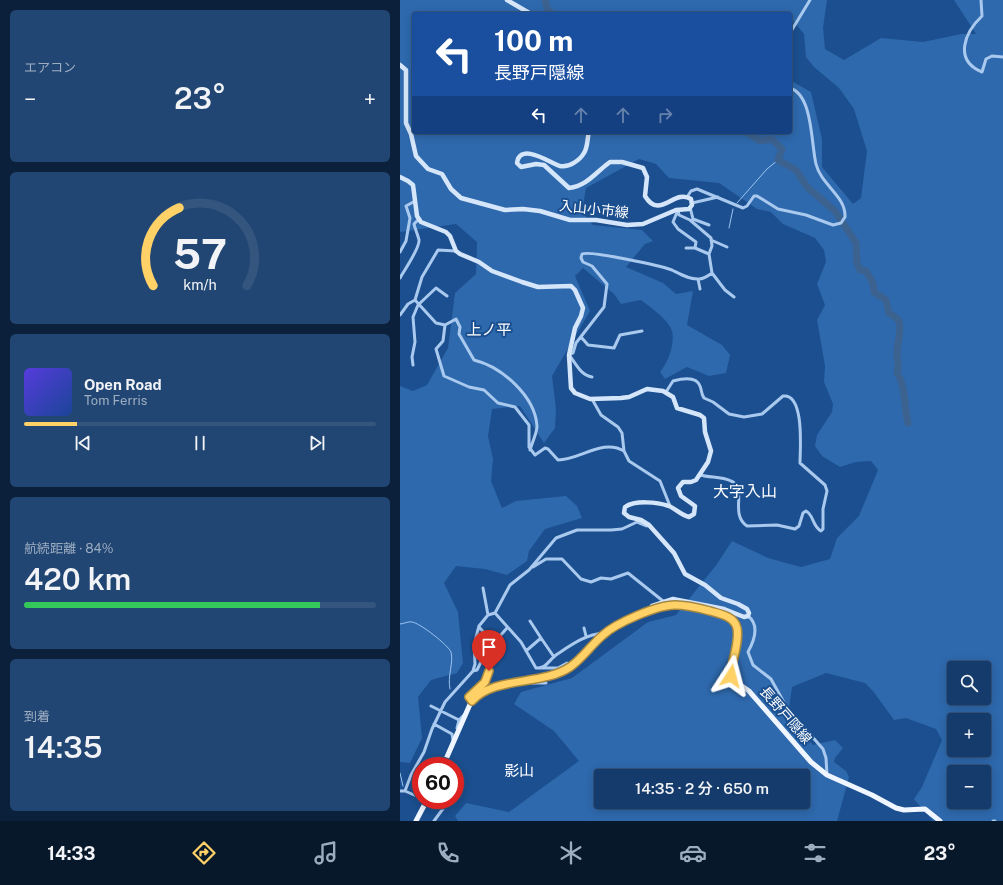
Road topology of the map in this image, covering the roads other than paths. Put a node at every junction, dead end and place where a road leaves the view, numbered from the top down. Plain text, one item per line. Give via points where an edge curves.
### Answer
1 (507, 0) edge
2 (810, 0) edge
3 (981, 0) edge
4 (528, 12) edge
5 (792, 30) edge
6 (1003, 57) edge
7 (400, 65) edge
8 (792, 89) edge
9 (589, 134) edge
10 (400, 177) edge
11 (687, 197) junction
12 (718, 197) junction
13 (415, 201) junction
14 (691, 205) junction
15 (678, 210) junction
16 (419, 219) junction
17 (709, 225) dead end
18 (712, 240) junction
19 (727, 247) dead end
20 (686, 248) dead end
21 (696, 248) junction
22 (456, 251) junction
23 (400, 252) edge
24 (709, 254) junction
25 (712, 273) junction
26 (400, 278) edge
27 (698, 279) junction
28 (700, 289) dead end
29 (447, 296) dead end
30 (734, 297) dead end
31 (414, 300) junction
32 (418, 305) junction
33 (400, 315) edge
34 (445, 325) junction
35 (642, 331) dead end
36 (581, 337) junction
37 (569, 355) junction
38 (413, 365) dead end
39 (592, 377) dead end
40 (666, 392) junction
41 (592, 398) junction
42 (530, 450) junction
43 (624, 451) junction
44 (700, 475) junction
45 (670, 506) junction
46 (649, 525) junction
47 (529, 570) junction
48 (483, 588) dead end
49 (663, 601) junction
50 (650, 612) junction
51 (495, 613) junction
52 (488, 615) junction
53 (748, 616) junction
54 (530, 621) dead end
55 (479, 626) junction
56 (507, 628) junction
57 (584, 628) dead end
58 (606, 632) junction
59 (586, 636) junction
60 (540, 638) junction
61 (496, 640) junction
62 (492, 645) dead end
63 (526, 651) junction
64 (554, 657) junction
65 (482, 660) dead end
66 (572, 665) junction
67 (540, 668) junction
68 (473, 671) junction
69 (489, 671) dead end
70 (528, 681) junction
71 (546, 683) dead end
72 (472, 701) junction
73 (431, 706) dead end
74 (441, 712) junction
75 (466, 713) junction
76 (459, 720) junction
77 (434, 724) junction
78 (458, 730) junction
79 (452, 734) junction
80 (454, 742) junction
81 (447, 757) edge
82 (827, 775) junction
83 (400, 791) edge
84 (405, 791) junction
85 (412, 794) edge
86 (422, 809) edge
87 (443, 809) edge
88 (416, 821) edge
89 (434, 821) edge
90 (940, 821) edge

1 - 4 main road
2 - 5 street
3 - 6 street via 982,16 971,28 965,45 964,52 968,64 982,72 986,58
7 - 15 main road, 入山小市線 via 406,70 406,123 416,156 428,168 442,174 451,189 461,198 505,210 540,211 570,220 596,220 627,225 643,224
8 - 12 street via 800,94 805,103 816,164 821,178 844,206 844,220 839,224 829,224 806,215 778,210 757,196 743,208
9 - 11 main road, 入山小市線 via 584,154 571,165 560,166 535,154 522,156 517,163 521,166 544,165 568,188 578,186 597,175 610,162 622,162 643,168 647,177 645,196 653,205 658,206 680,196
10 - 13 main road via 413,185
11 - 12 street via 691,191 697,189
11 - 14 main road
12 - 14 street
13 - 16 main road
13 - 23 street via 406,206 410,218 406,241
14 - 15 main road, 入山小市線 via 684,210
14 - 17 street via 693,219
15 - 18 street via 680,216 690,220
15 - 21 street via 672,222 696,242
16 - 22 main road via 446,232
16 - 26 street via 414,224 419,242 416,252
18 - 19 street
18 - 24 street
20 - 21 street
21 - 24 street
22 - 31 street via 438,250 422,277
22 - 37 main road via 492,271 522,282 538,286 571,286 583,308
24 - 25 street
25 - 27 street
25 - 30 street
27 - 28 street
27 - 36 street via 642,261 585,253 581,258 592,266 607,284 604,307
29 - 32 street via 436,288
31 - 32 street
31 - 33 street
32 - 34 street via 436,323
32 - 38 street via 413,317
34 - 42 street via 456,319 460,327 459,334 474,360 498,371 523,394 536,418 537,428
34 - 42 street via 443,341 436,349 444,376 469,387 484,390 498,403 515,407 529,425
35 - 36 street via 620,336 614,348 588,345
36 - 37 street via 573,353
37 - 39 street via 583,373
37 - 41 main road via 573,391 582,397
40 - 41 main road via 647,389 629,397
40 - 44 main road via 673,397 677,408 704,418 705,432 712,451
40 - 44 street via 673,381 686,378 693,380 700,386 704,398 738,417 762,414 781,398 789,397 797,407 800,424 800,463 827,489 822,509 823,529 818,530 806,511 795,529 774,524 747,526 740,520 739,490 735,483 720,477
41 - 43 street via 601,415 621,430
42 - 43 street via 535,455 545,448 548,449 558,460 610,446
43 - 45 street via 633,465 660,481
44 - 45 main road via 694,481 683,482 678,488 681,496 695,506 694,514 688,517
45 - 46 main road via 646,503 630,504 625,507 624,513 629,518 641,520
46 - 47 street via 637,522 622,529 577,530 556,538
46 - 53 main road via 674,553 685,574 706,585 721,598 747,609
47 - 49 street via 546,559 555,558 562,559 581,579 591,582 628,573
47 - 51 street via 510,585
48 - 52 street
49 - 50 main road via 652,606
49 - 53 main road via 684,600
50 - 58 main road, 長野戸隠線
50 - 82 main road, 長野戸隠線 via 684,605 733,620 737,637 732,679 749,691 807,758
51 - 52 street
51 - 56 street
52 - 55 street
53 - 82 street via 755,627 754,639 748,652 751,661 771,679 787,708 823,749
54 - 60 street
55 - 61 street via 488,637 491,635
55 - 68 street via 474,645
56 - 61 street
56 - 63 street
57 - 59 street
58 - 59 street
58 - 66 main road, 長野戸隠線
59 - 64 street
60 - 63 street
60 - 64 street
61 - 62 street
63 - 67 street via 533,666
64 - 67 street
65 - 68 street via 477,670
66 - 67 street via 567,663 558,668
66 - 70 main road, 長野戸隠線
68 - 74 street via 445,702
69 - 72 street via 485,682 469,697
70 - 71 street via 532,684
70 - 72 main road, 長野戸隠線 via 497,685
72 - 75 main road, 長野戸隠線
73 - 74 street
74 - 76 street
74 - 77 street
75 - 76 street
75 - 78 main road, 長野戸隠線
76 - 78 street
77 - 79 street
77 - 84 street
78 - 79 street
78 - 80 main road, 長野戸隠線
79 - 80 street
80 - 81 main road, 長野戸隠線
82 - 90 main road, 長野戸隠線 via 896,808 925,809
83 - 84 street
84 - 85 street
86 - 88 main road
87 - 89 street

